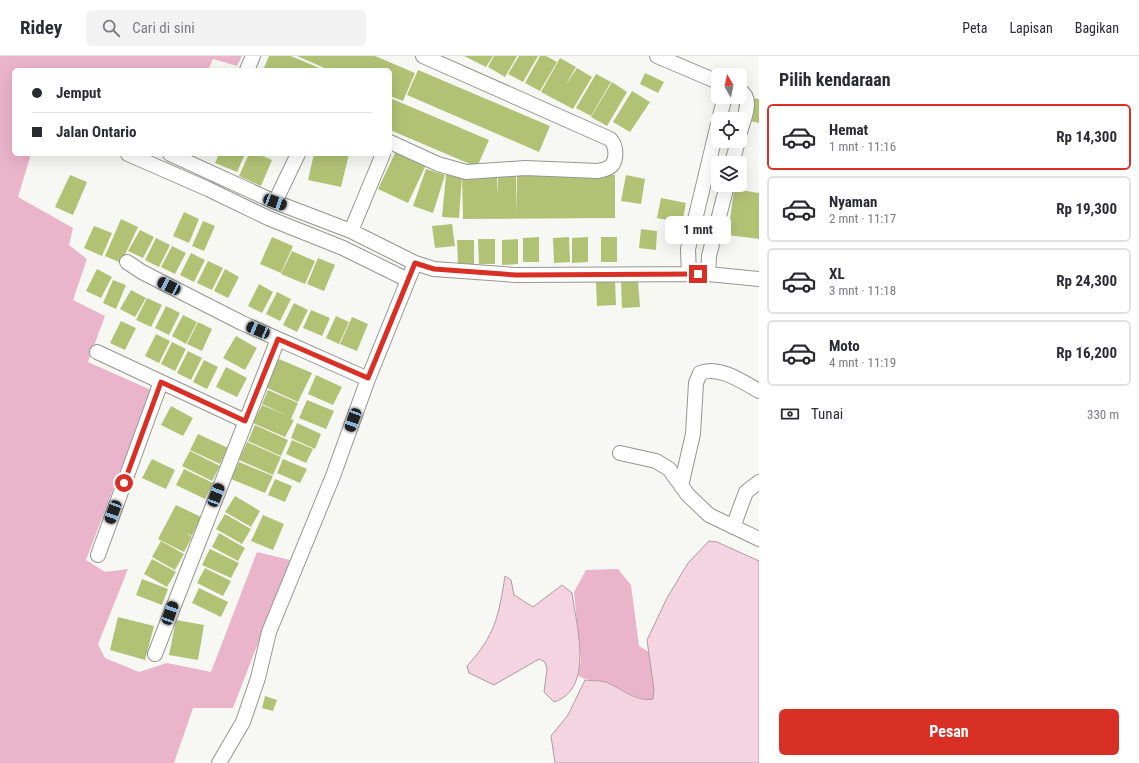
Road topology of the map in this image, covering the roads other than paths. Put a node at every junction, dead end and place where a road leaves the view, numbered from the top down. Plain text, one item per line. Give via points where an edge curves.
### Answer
1 (253, 56) edge
2 (423, 56) edge
3 (657, 56) edge
4 (248, 68) edge
5 (711, 79) edge
6 (392, 143) edge
7 (712, 148) edge
8 (133, 156) edge
9 (174, 156) edge
10 (297, 156) edge
11 (382, 156) edge
12 (725, 192) edge
13 (275, 202) junction
14 (268, 218) junction
15 (351, 231) junction
16 (127, 262) dead end
17 (415, 263) junction
18 (689, 274) junction
19 (708, 274) junction
20 (759, 279) edge
21 (408, 280) junction
22 (278, 339) junction
23 (97, 352) dead end
24 (368, 378) junction
25 (161, 382) junction
26 (759, 391) edge
27 (245, 421) junction
28 (620, 453) dead end
29 (759, 482) edge
30 (681, 486) junction
31 (733, 527) junction
32 (759, 538) edge
33 (98, 555) dead end
34 (155, 654) dead end
35 (225, 762) edge

1 - 4 street
2 - 6 street via 610,139 615,143 616,150 613,164 598,171 525,168 466,172 438,164
3 - 5 street
7 - 18 street via 688,249
8 - 14 street
9 - 13 street
10 - 13 street
11 - 15 street
12 - 19 street via 709,256
13 - 14 street via 268,202 263,207 263,214
13 - 15 street
14 - 21 street via 343,248
15 - 17 street
16 - 22 street via 142,272
17 - 18 street via 434,269 516,275
17 - 21 street
18 - 19 street
19 - 20 street
21 - 24 street
22 - 24 street
22 - 27 street
23 - 25 street
24 - 35 street via 333,476 269,632 258,678
25 - 27 street
25 - 33 street
26 - 30 street via 725,374 707,370 700,373 696,383 693,434
27 - 34 street
28 - 30 street via 656,461 669,469
29 - 31 street via 746,492
30 - 31 street via 708,515
31 - 32 street

